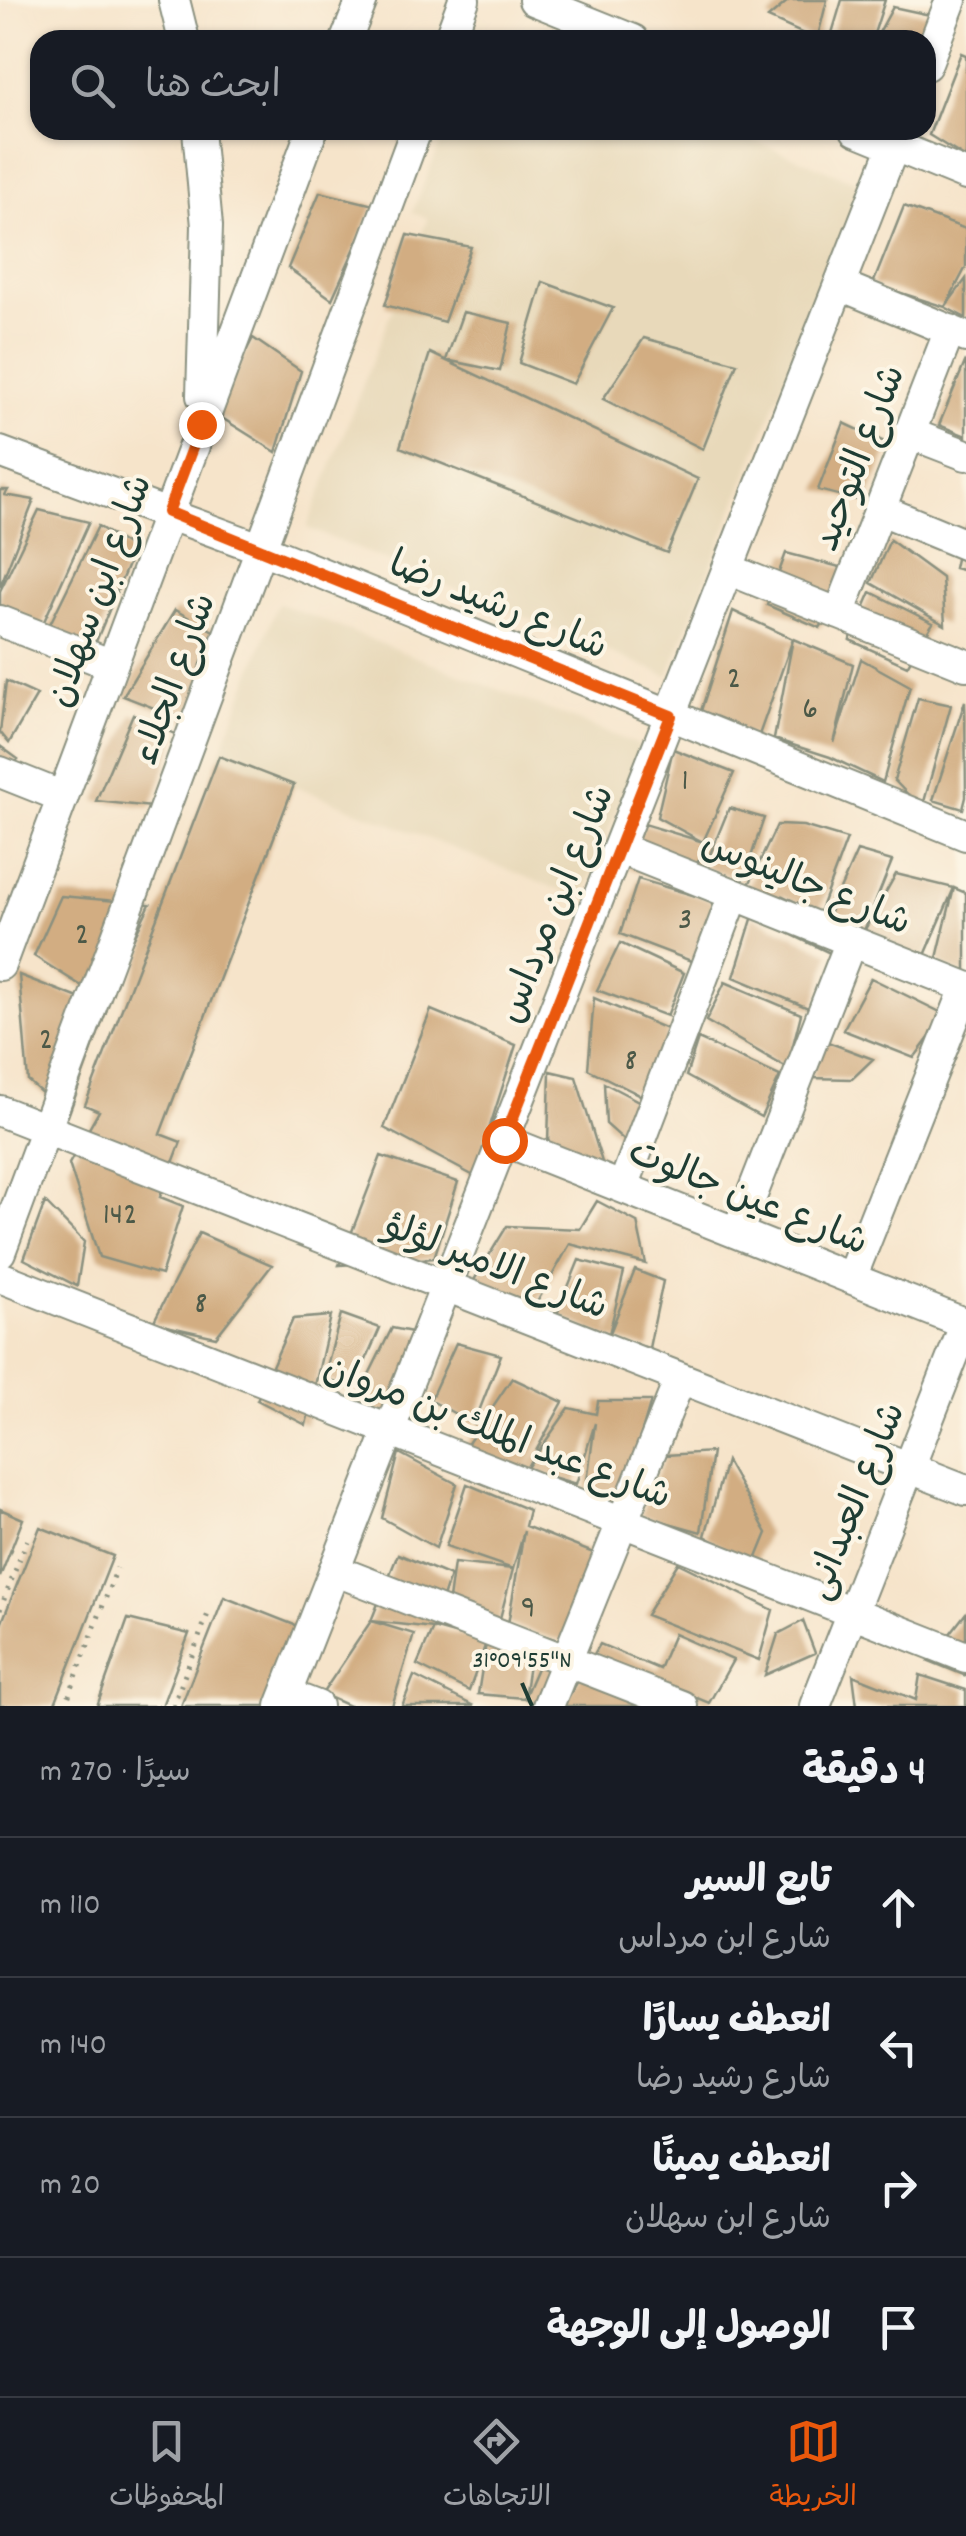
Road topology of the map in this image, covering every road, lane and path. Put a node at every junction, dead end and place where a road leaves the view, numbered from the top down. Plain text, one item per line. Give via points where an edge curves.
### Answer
1 (174, 0) edge
2 (362, 0) edge
3 (464, 0) edge
4 (534, 0) edge
5 (956, 3) edge
6 (182, 30) edge
7 (350, 30) edge
8 (453, 30) edge
9 (608, 30) edge
10 (936, 44) edge
11 (199, 140) edge
12 (308, 140) edge
13 (412, 140) edge
14 (896, 140) edge
15 (901, 140) edge
16 (966, 174) edge
17 (840, 285) junction
18 (958, 333) edge
19 (201, 424) junction
20 (909, 433) junction
21 (0, 452) edge
22 (966, 455) edge
23 (880, 509) junction
24 (168, 512) junction
25 (966, 545) edge
26 (262, 549) junction
27 (728, 569) junction
28 (839, 614) junction
29 (0, 621) edge
30 (112, 665) junction
31 (966, 665) edge
32 (671, 716) junction
33 (0, 772) edge
34 (63, 797) junction
35 (966, 835) edge
36 (618, 848) junction
37 (734, 894) junction
38 (7, 926) edge
39 (851, 941) junction
40 (0, 966) edge
41 (966, 988) edge
42 (0, 1111) edge
43 (47, 1131) junction
44 (504, 1140) junction
45 (623, 1187) junction
46 (738, 1233) junction
47 (0, 1252) edge
48 (0, 1277) edge
49 (850, 1278) junction
50 (446, 1287) junction
51 (966, 1324) edge
52 (680, 1378) junction
53 (390, 1430) junction
54 (908, 1468) junction
55 (966, 1490) edge
56 (622, 1522) junction
57 (27, 1540) dead end
58 (116, 1568) dead end
59 (334, 1570) junction
60 (0, 1610) edge
61 (210, 1612) dead end
62 (852, 1612) junction
63 (966, 1657) edge
64 (566, 1661) junction
65 (283, 1700) edge
66 (65, 1706) edge
67 (173, 1706) edge
68 (317, 1706) edge
69 (548, 1706) edge
70 (682, 1706) edge
71 (815, 1706) edge

1 - 6 street
2 - 7 street
3 - 8 street
4 - 9 street
5 - 10 street
11 - 19 street via 207,226
12 - 19 street, شارع ابن سهلان
13 - 26 street, شارع الجلاء
14 - 17 street, شارع ابن مرداس
15 - 16 street
17 - 18 street
17 - 27 street, شارع ابن مرداس
18 - 20 street, شارع التوحيد
19 - 24 street, شارع ابن سهلان
20 - 22 street
20 - 23 street, شارع التوحيد
21 - 24 street, شارع رشيد رضا
23 - 25 street
23 - 28 street, شارع التوحيد
24 - 26 street, شارع رشيد رضا
24 - 30 street, شارع ابن سهلان
26 - 32 street, شارع رشيد رضا
26 - 43 street, شارع الجلاء
27 - 28 street
27 - 32 street, شارع ابن مرداس
28 - 31 street
29 - 30 street
30 - 34 street, شارع ابن سهلان
32 - 35 street, شارع رشيد رضا
32 - 36 street, شارع ابن مرداس
33 - 34 street
34 - 38 street, شارع ابن سهلان
36 - 37 street, شارع جالينوس
36 - 44 street, شارع ابن مرداس
37 - 39 street, شارع جالينوس
37 - 45 street
38 - 40 street, شارع ابن سهلان
39 - 41 street, شارع جالينوس
39 - 46 street
41 - 49 street
42 - 43 street, شارع الامير لؤلؤ
43 - 47 street, شارع الجلاء
43 - 50 street, شارع الامير لؤلؤ
44 - 45 street, شارع عين جالوت
44 - 50 street, شارع ابن مرداس
45 - 46 street, شارع عين جالوت
46 - 49 street, شارع عين جالوت
48 - 53 street, شارع عبد الملك بن مروان
49 - 51 street, شارع عين جالوت
50 - 52 street, شارع الامير لؤلؤ
50 - 53 street, شارع ابن مرداس
51 - 54 street, شارع العبدانى
52 - 54 street, شارع الامير لؤلؤ
52 - 56 street
53 - 56 street, شارع عبد الملك بن مروان
53 - 59 street, شارع ابن مرداس
54 - 55 street, شارع الامير لؤلؤ
54 - 62 street, شارع العبدانى
56 - 62 street, شارع عبد الملك بن مروان
56 - 64 street
57 - 60 path
58 - 66 path
59 - 64 street
59 - 65 street, شارع ابن مرداس
61 - 67 path
62 - 63 street, شارع عبد الملك بن مروان
62 - 71 street, شارع العبدانى
64 - 69 street
64 - 70 street
65 - 68 street

